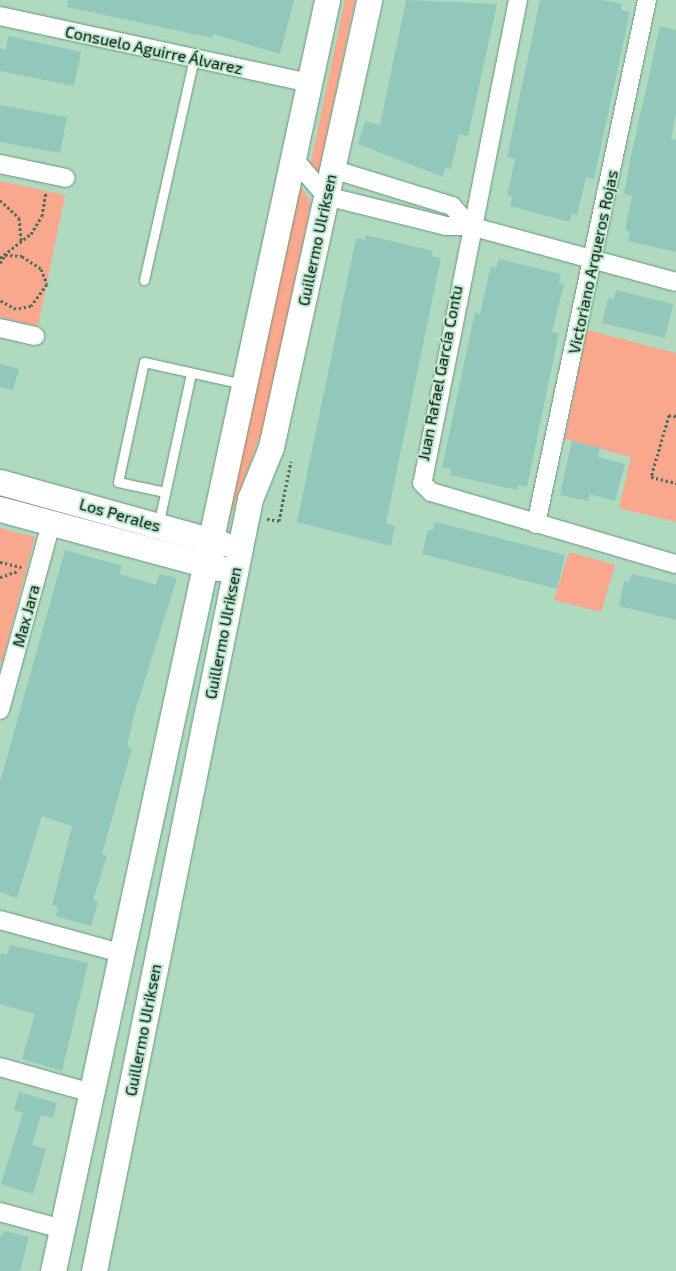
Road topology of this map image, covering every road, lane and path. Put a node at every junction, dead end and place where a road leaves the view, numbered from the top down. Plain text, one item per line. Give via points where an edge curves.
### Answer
1 (327, 0) edge
2 (369, 0) edge
3 (518, 0) edge
4 (647, 0) edge
5 (0, 16) edge
6 (194, 58) junction
7 (309, 83) junction
8 (293, 158) junction
9 (0, 164) edge
10 (332, 169) junction
11 (58, 177) joint
12 (326, 196) junction
13 (0, 200) edge
14 (470, 226) junction
15 (21, 242) junction
16 (5, 255) junction
17 (0, 258) edge
18 (594, 260) junction
19 (0, 263) edge
20 (144, 280) dead end
21 (676, 282) edge
22 (0, 300) edge
23 (0, 328) edge
24 (35, 336) dead end
25 (191, 373) junction
26 (243, 384) junction
27 (676, 416) edge
28 (0, 482) edge
29 (676, 483) edge
30 (165, 492) junction
31 (0, 508) edge
32 (51, 522) junction
33 (536, 524) junction
34 (158, 526) junction
35 (209, 540) junction
36 (238, 560) junction
37 (676, 564) edge
38 (204, 565) junction
39 (25, 568) dead end
40 (0, 578) edge
41 (0, 710) edge
42 (0, 920) edge
43 (121, 953) junction
44 (0, 1067) edge
45 (92, 1092) junction
46 (0, 1212) edge
47 (62, 1229) junction
48 (53, 1271) edge
49 (94, 1271) edge

1 - 7 main road, Guillermo Ulriksen
2 - 10 main road, Guillermo Ulriksen
3 - 14 street, Juan Rafael García Contu
4 - 18 street, Victoriano Arqueros Rojas
5 - 6 street, Consuelo Aguirre Álvarez
6 - 7 street, Consuelo Aguirre Álvarez
6 - 20 lane
7 - 8 main road, Guillermo Ulriksen
8 - 12 street
8 - 26 main road, Guillermo Ulriksen
9 - 11 street
10 - 12 main road, Guillermo Ulriksen
10 - 14 street via 452,206
11 - 15 path via 42,216
12 - 14 street via 446,226
12 - 36 main road, Guillermo Ulriksen via 271,447 250,499
13 - 15 path via 19,218
14 - 18 street
14 - 33 street, Juan Rafael García Contu via 420,477 431,492
15 - 16 path
16 - 17 path
16 - 19 path
16 - 22 path via 34,262 47,284 31,306 16,309
18 - 21 street
18 - 33 street, Victoriano Arqueros Rojas
23 - 24 street
25 - 26 lane
25 - 30 lane
25 - 30 lane via 144,362 118,482
26 - 35 main road, Guillermo Ulriksen
27 - 29 path via 669,415 651,476
28 - 34 main road, Los Perales
30 - 34 lane
31 - 32 main road, Los Perales
32 - 38 main road, Los Perales
32 - 41 street, Max Jara
33 - 37 street, Juan Rafael García Contu
34 - 35 main road, Los Perales
35 - 36 main road, Los Perales
35 - 38 main road, Guillermo Ulriksen
36 - 38 main road, Los Perales
36 - 49 main road, Guillermo Ulriksen
38 - 43 main road, Guillermo Ulriksen
39 - 40 path
42 - 43 street
43 - 45 main road, Guillermo Ulriksen
44 - 45 street
45 - 47 main road, Guillermo Ulriksen
46 - 47 street
47 - 48 main road, Guillermo Ulriksen

